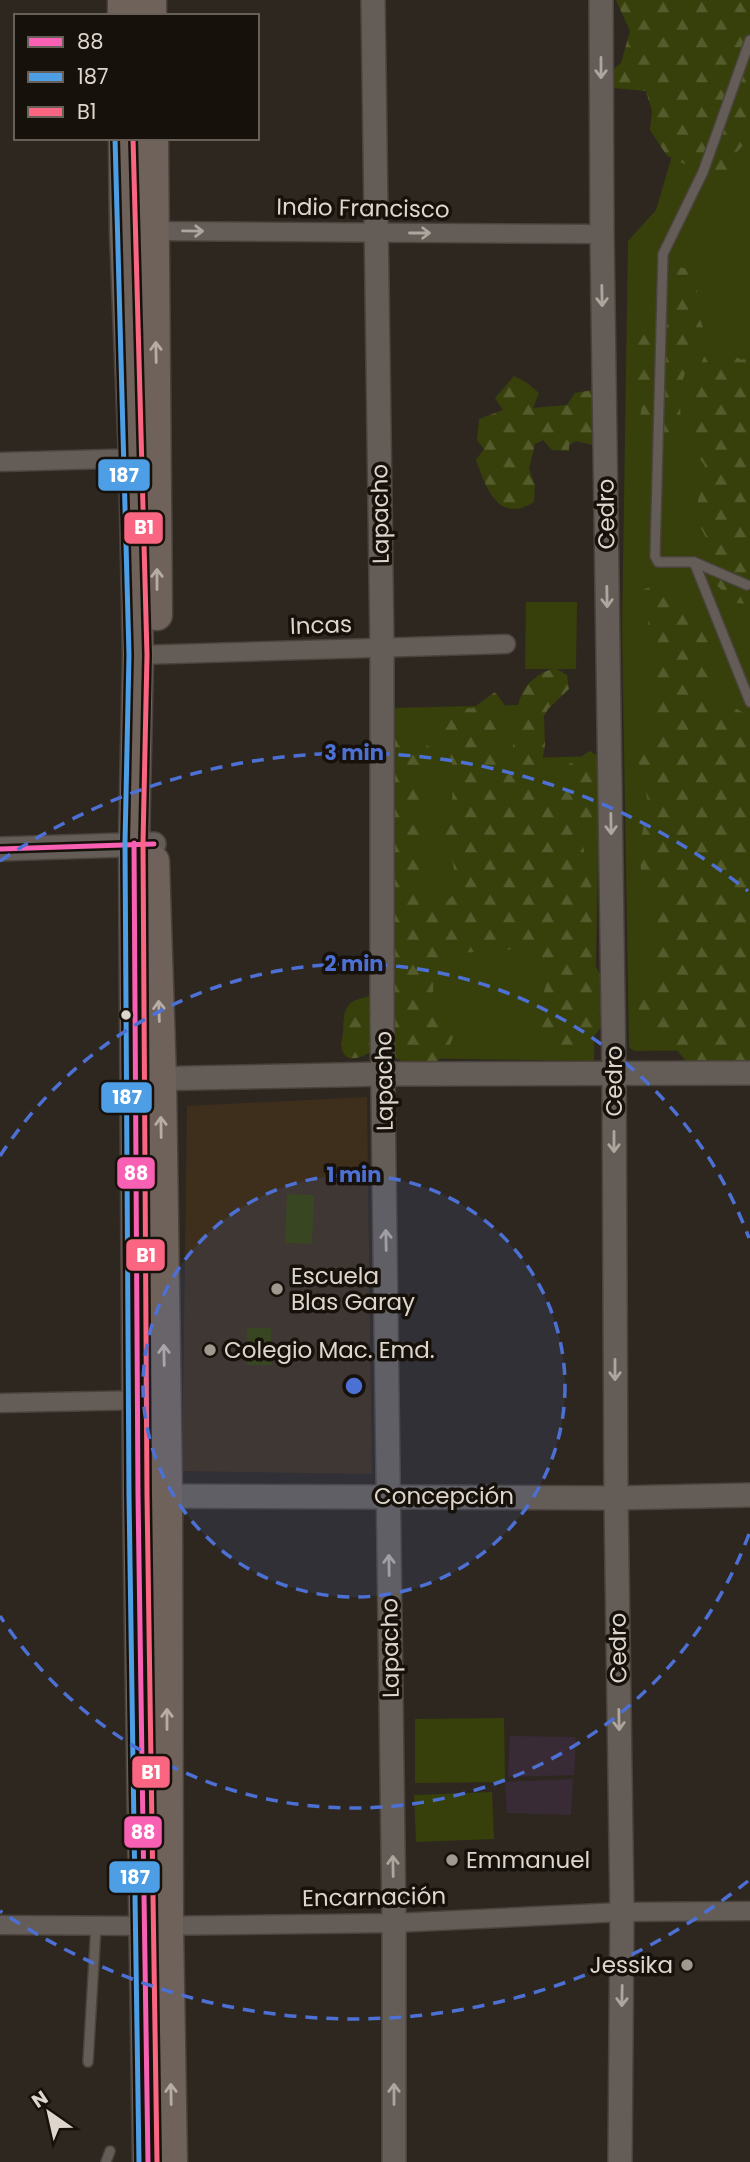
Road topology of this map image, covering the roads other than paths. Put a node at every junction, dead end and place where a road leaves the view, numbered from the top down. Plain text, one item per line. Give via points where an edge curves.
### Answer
1 (373, 0) edge
2 (601, 0) edge
3 (750, 40) edge
4 (124, 140) edge
5 (153, 140) edge
6 (154, 230) junction
7 (125, 232) junction
8 (376, 233) junction
9 (601, 234) junction
10 (145, 458) junction
11 (0, 462) edge
12 (694, 562) junction
13 (747, 585) dead end
14 (506, 644) dead end
15 (382, 648) junction
16 (147, 656) junction
17 (750, 702) edge
18 (144, 843) junction
19 (0, 849) edge
20 (385, 1073) junction
21 (750, 1073) edge
22 (614, 1074) junction
23 (148, 1079) junction
24 (151, 1400) junction
25 (0, 1403) edge
26 (750, 1495) edge
27 (153, 1496) junction
28 (388, 1496) junction
29 (616, 1498) junction
30 (750, 1911) edge
31 (622, 1912) junction
32 (394, 1923) junction
33 (0, 1925) edge
34 (96, 1926) junction
35 (157, 1926) junction
36 (88, 2062) dead end
37 (110, 2151) dead end
38 (106, 2162) edge
39 (148, 2162) edge
40 (172, 2162) edge
41 (394, 2162) edge
42 (620, 2162) edge

1 - 8 street, Lapacho
2 -> 9 street, Cedro
3 - 12 lane via 703,172 663,254 655,556 664,564
4 - 7 highway
5 - 6 highway
6 - 7 street, Indio Francisco
6 -> 8 street, Indio Francisco
10 -> 6 highway
7 - 10 highway
8 -> 9 street, Indio Francisco
8 - 15 street, Lapacho
9 -> 22 street, Cedro
10 - 11 street
10 - 16 highway
12 - 13 lane
12 - 17 lane
14 - 15 street, Incas
15 - 16 street, Incas
15 - 20 street, Lapacho
16 - 18 highway
18 - 19 street
18 - 23 highway
20 - 22 street
20 - 23 street
28 -> 20 street, Lapacho
21 - 22 street
22 -> 29 street, Cedro
23 - 24 highway
24 - 25 street
24 - 27 highway
26 - 29 street, Concepción
27 - 28 street, Concepción
27 - 35 highway
28 - 29 street, Concepción
32 -> 28 street, Lapacho
29 -> 31 street, Cedro
30 - 31 street, Encarnación
31 - 32 street, Encarnación
31 -> 42 street, Cedro
32 - 35 street, Encarnación
41 -> 32 street, Lapacho
33 - 34 street, Encarnación
34 - 35 street, Encarnación
34 - 36 lane
35 - 39 highway
40 -> 35 highway
37 - 38 lane

